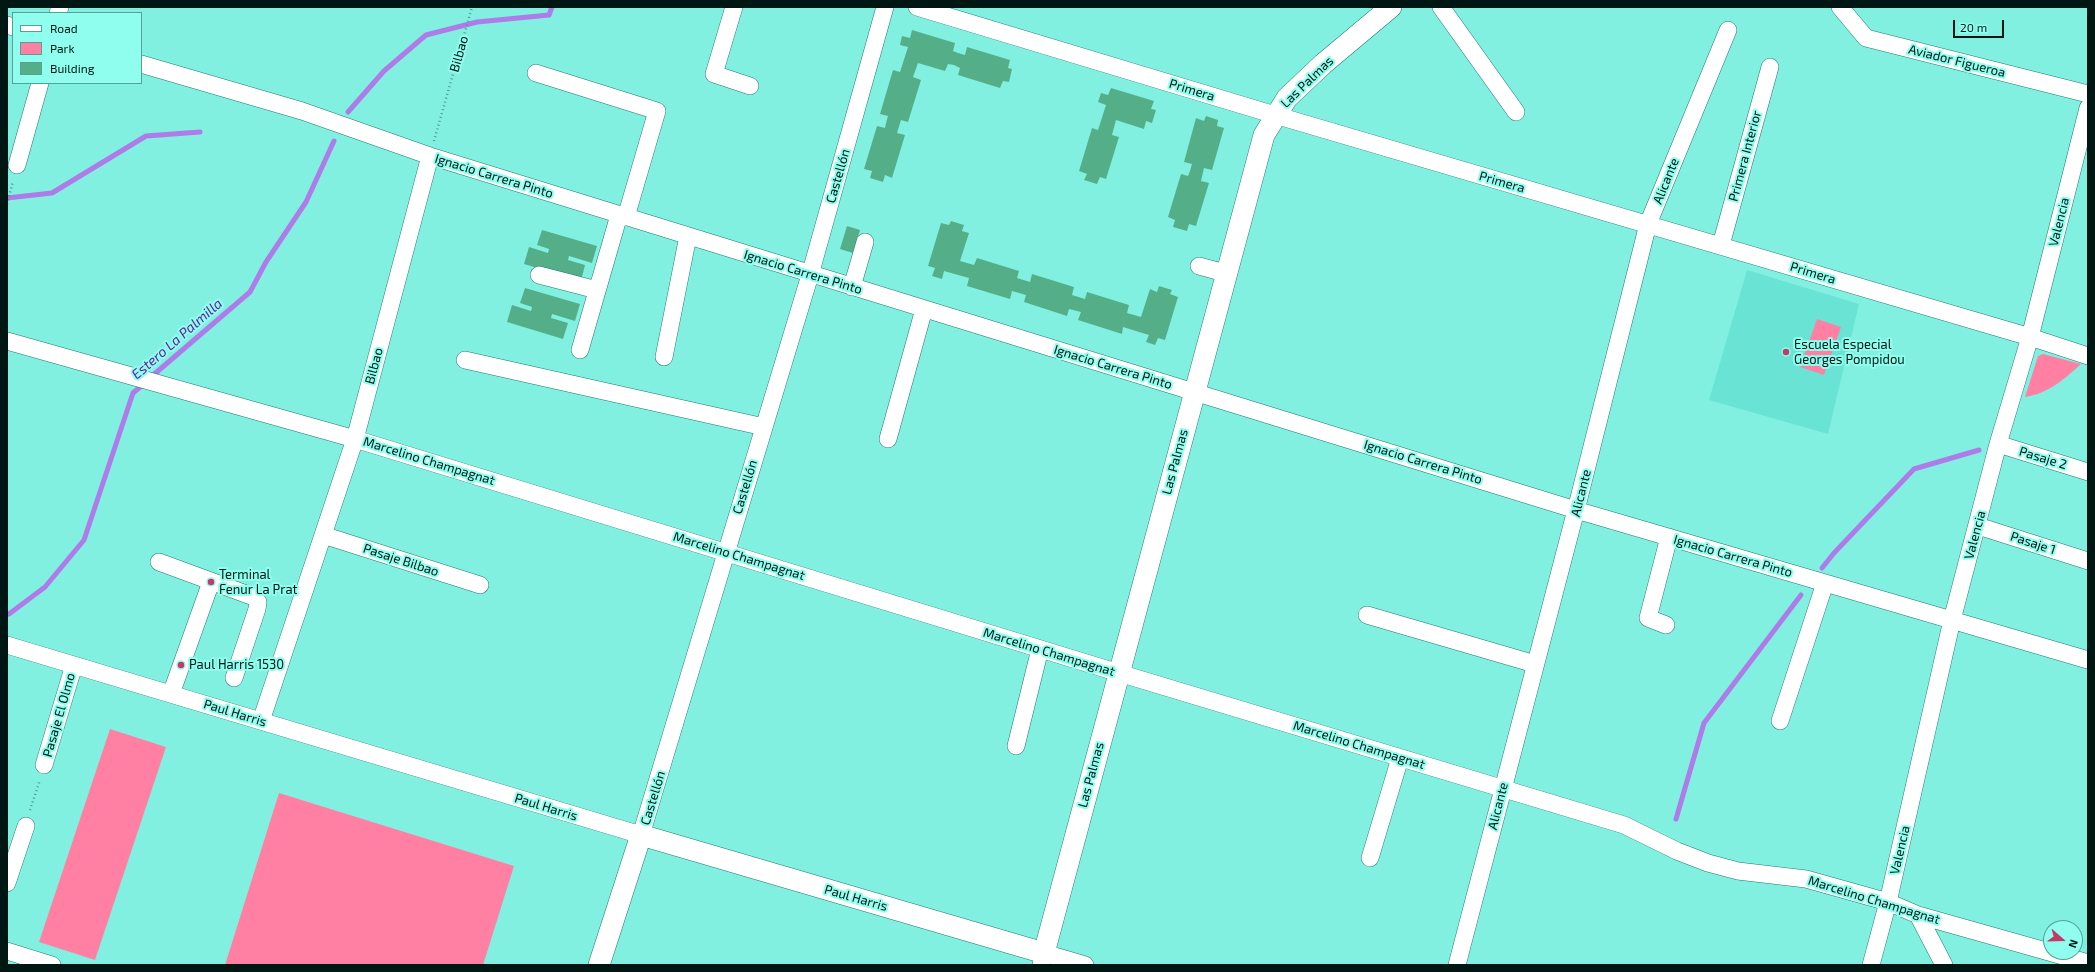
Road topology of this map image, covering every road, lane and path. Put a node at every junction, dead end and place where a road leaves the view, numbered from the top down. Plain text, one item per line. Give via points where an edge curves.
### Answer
1 (472, 7) edge
2 (734, 7) edge
3 (885, 7) edge
4 (917, 7) edge
5 (1392, 7) edge
6 (1441, 7) edge
7 (1840, 7) edge
8 (940, 10) edge
9 (1728, 30) dead end
10 (142, 64) edge
11 (1770, 67) dead end
12 (536, 73) dead end
13 (40, 84) edge
14 (750, 86) dead end
15 (2088, 94) edge
16 (2088, 108) edge
17 (1516, 112) dead end
18 (1275, 115) junction
19 (430, 156) junction
20 (17, 165) joint
21 (7, 204) edge
22 (622, 216) junction
23 (1648, 224) junction
24 (688, 236) junction
25 (865, 242) dead end
26 (1721, 245) junction
27 (1199, 266) dead end
28 (1225, 273) junction
29 (539, 275) dead end
30 (810, 275) junction
31 (852, 287) junction
32 (597, 290) junction
33 (924, 309) junction
34 (2030, 337) junction
35 (7, 341) edge
36 (580, 350) dead end
37 (664, 356) dead end
38 (2088, 356) edge
39 (465, 360) dead end
40 (1194, 392) junction
41 (764, 427) junction
42 (355, 439) junction
43 (888, 439) dead end
44 (1998, 444) junction
45 (2088, 472) edge
46 (1576, 510) junction
47 (1978, 526) junction
48 (323, 535) junction
49 (1669, 537) junction
50 (726, 551) junction
51 (2088, 561) edge
52 (159, 562) dead end
53 (211, 582) junction
54 (1825, 583) junction
55 (480, 585) dead end
56 (1367, 615) dead end
57 (1952, 620) junction
58 (1666, 625) dead end
59 (7, 645) edge
60 (1040, 649) junction
61 (2088, 660) edge
62 (1535, 664) junction
63 (74, 665) junction
64 (1119, 673) junction
65 (234, 678) dead end
66 (172, 694) junction
67 (261, 721) junction
68 (1780, 721) dead end
69 (1016, 746) dead end
70 (1400, 758) junction
71 (44, 765) joint
72 (1502, 788) junction
73 (26, 826) joint
74 (641, 835) junction
75 (1370, 858) dead end
76 (7, 883) edge
77 (1888, 902) junction
78 (1918, 915) junction
79 (7, 951) edge
80 (1042, 959) edge
81 (2088, 963) edge
82 (52, 965) edge
83 (599, 965) edge
84 (1085, 965) edge
85 (1457, 965) edge
86 (1871, 965) edge
87 (1944, 965) edge

1 - 19 path, Bilbao
2 - 14 street via 714,74
3 - 30 street, Castellón
4 - 8 street, Primera
5 - 18 main road, Las Palmas via 1323,64 1287,98
6 - 17 street
7 - 15 street, Aviador Figueroa via 1866,38
8 - 18 street, Primera
9 - 23 street, Alicante
10 - 19 street, Ignacio Carrera Pinto via 302,111
11 - 26 street, Primera Interior
12 - 22 street via 657,111
13 - 20 street
16 - 34 street, Valencia
18 - 23 street, Primera
18 - 28 main road, Las Palmas via 1264,135
19 - 22 street, Ignacio Carrera Pinto
19 - 42 street, Bilbao
20 - 21 path
22 - 24 street, Ignacio Carrera Pinto
22 - 32 street
23 - 26 street, Primera
23 - 46 street, Alicante
24 - 30 street, Ignacio Carrera Pinto
24 - 37 street
25 - 31 street
26 - 34 street, Primera
27 - 28 street
28 - 40 main road, Las Palmas
29 - 32 street
30 - 31 street, Ignacio Carrera Pinto
30 - 41 street, Castellón
31 - 33 street, Ignacio Carrera Pinto
32 - 36 street
33 - 40 street, Ignacio Carrera Pinto
33 - 43 street
34 - 38 street, Primera
34 - 44 street, Valencia
35 - 42 street, Marcelino Champagnat
39 - 41 street
40 - 46 street, Ignacio Carrera Pinto
40 - 64 main road, Las Palmas
41 - 50 street, Castellón
42 - 48 street, Bilbao
42 - 50 street, Marcelino Champagnat
44 - 45 street, Pasaje 2
44 - 47 street, Valencia
46 - 49 street, Ignacio Carrera Pinto
46 - 62 street, Alicante
47 - 51 street, Pasaje 1
47 - 57 street, Valencia
48 - 55 street, Pasaje Bilbao
48 - 67 street, Bilbao
49 - 54 street, Ignacio Carrera Pinto
49 - 58 street via 1648,618
50 - 60 street, Marcelino Champagnat
50 - 74 street, Castellón
52 - 53 street
53 - 65 street via 254,597 258,602 258,610
53 - 66 street
54 - 57 street, Ignacio Carrera Pinto
54 - 68 street
56 - 62 street
57 - 61 street, Ignacio Carrera Pinto
57 - 77 street, Valencia
59 - 63 street, Paul Harris
60 - 64 street, Marcelino Champagnat
60 - 69 street
62 - 72 street, Alicante
63 - 66 street, Paul Harris
63 - 71 street, Pasaje El Olmo
64 - 70 street, Marcelino Champagnat
64 - 80 main road, Las Palmas
66 - 67 street, Paul Harris
67 - 74 street, Paul Harris
70 - 72 street, Marcelino Champagnat
70 - 75 street
71 - 73 path
72 - 77 street, Marcelino Champagnat via 1624,824 1677,851 1708,863 1738,871 1806,879
72 - 85 street, Alicante
73 - 76 street
74 - 80 main road, Paul Harris
74 - 83 main road, Castellón
77 - 78 street, Marcelino Champagnat
77 - 86 street, Valencia
78 - 81 street, Marcelino Champagnat
78 - 87 street
79 - 82 street
80 - 84 street, Paul Harris

